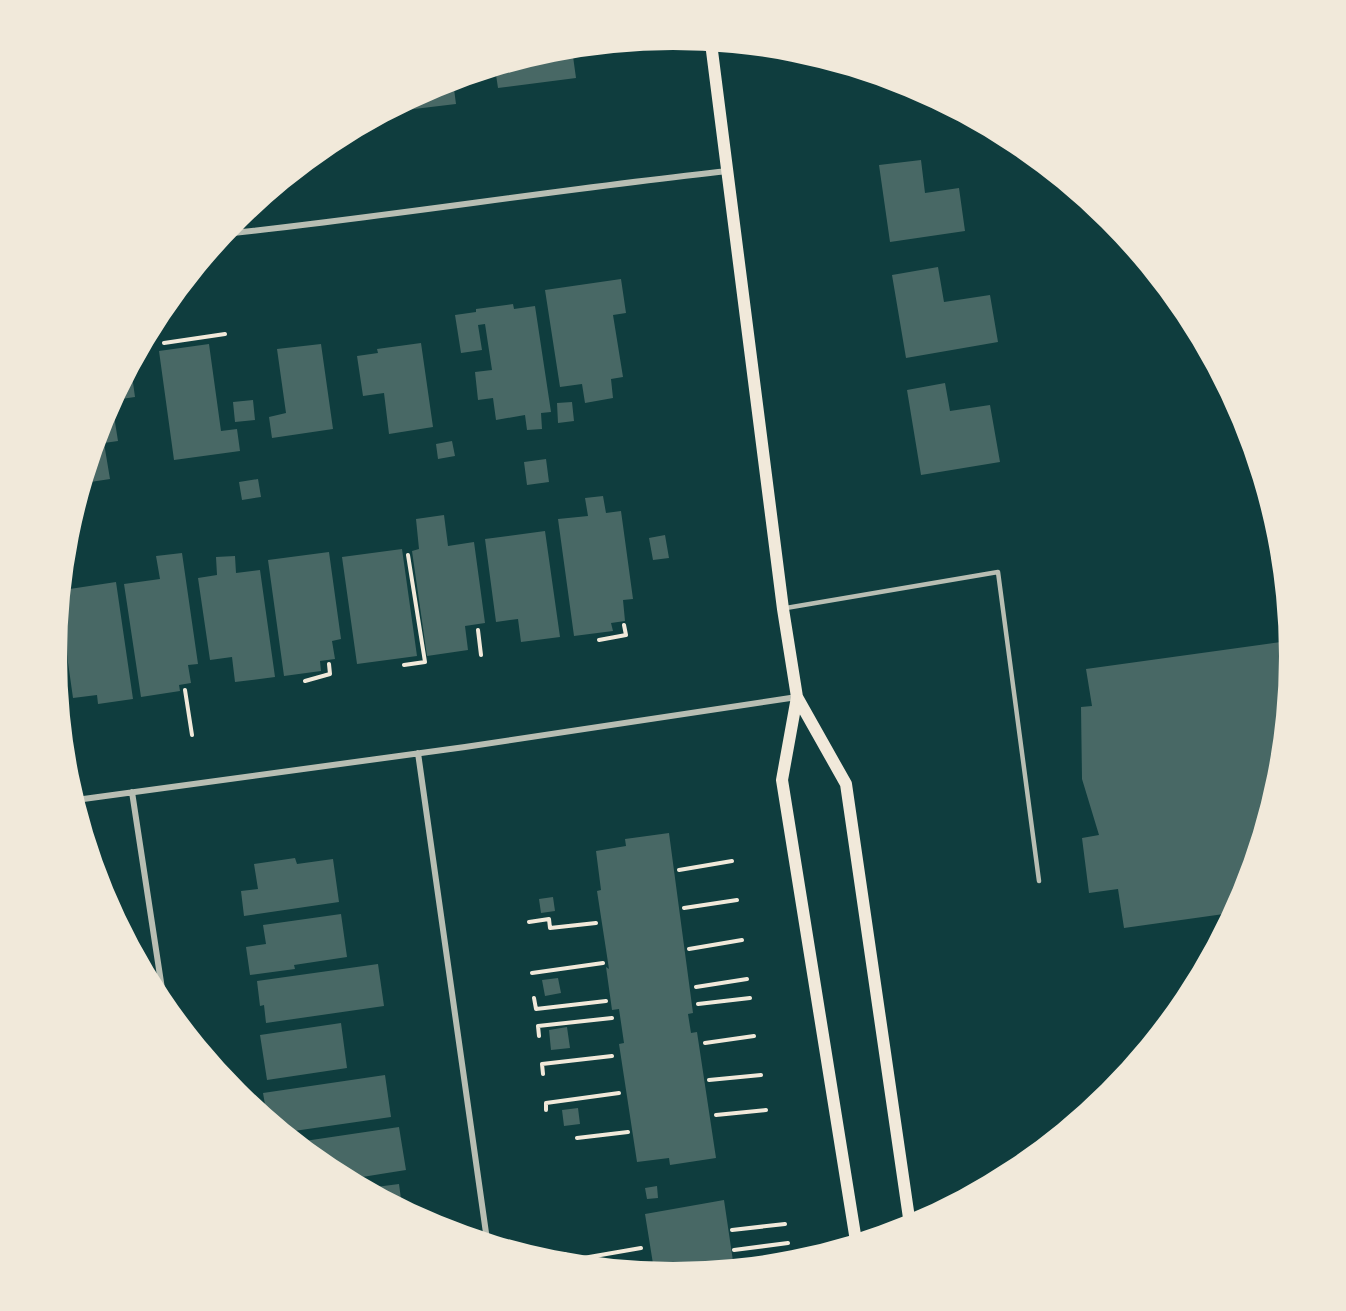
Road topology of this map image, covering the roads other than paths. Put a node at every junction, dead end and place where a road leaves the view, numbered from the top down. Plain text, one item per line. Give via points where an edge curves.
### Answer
1 (712, 51) edge
2 (729, 171) junction
3 (239, 232) edge
4 (783, 609) junction
5 (797, 697) junction
6 (418, 753) junction
7 (132, 792) junction
8 (85, 799) edge
9 (1039, 881) dead end
10 (160, 978) edge
11 (908, 1214) edge
12 (486, 1231) edge
13 (855, 1233) edge

1 - 2 main road
2 - 3 street
2 - 4 main road
4 - 5 main road
4 - 9 lane via 998,572
5 - 6 street
5 - 11 main road via 846,784
5 - 13 main road via 782,780
6 - 7 street
6 - 12 street
7 - 8 street
7 - 10 street

